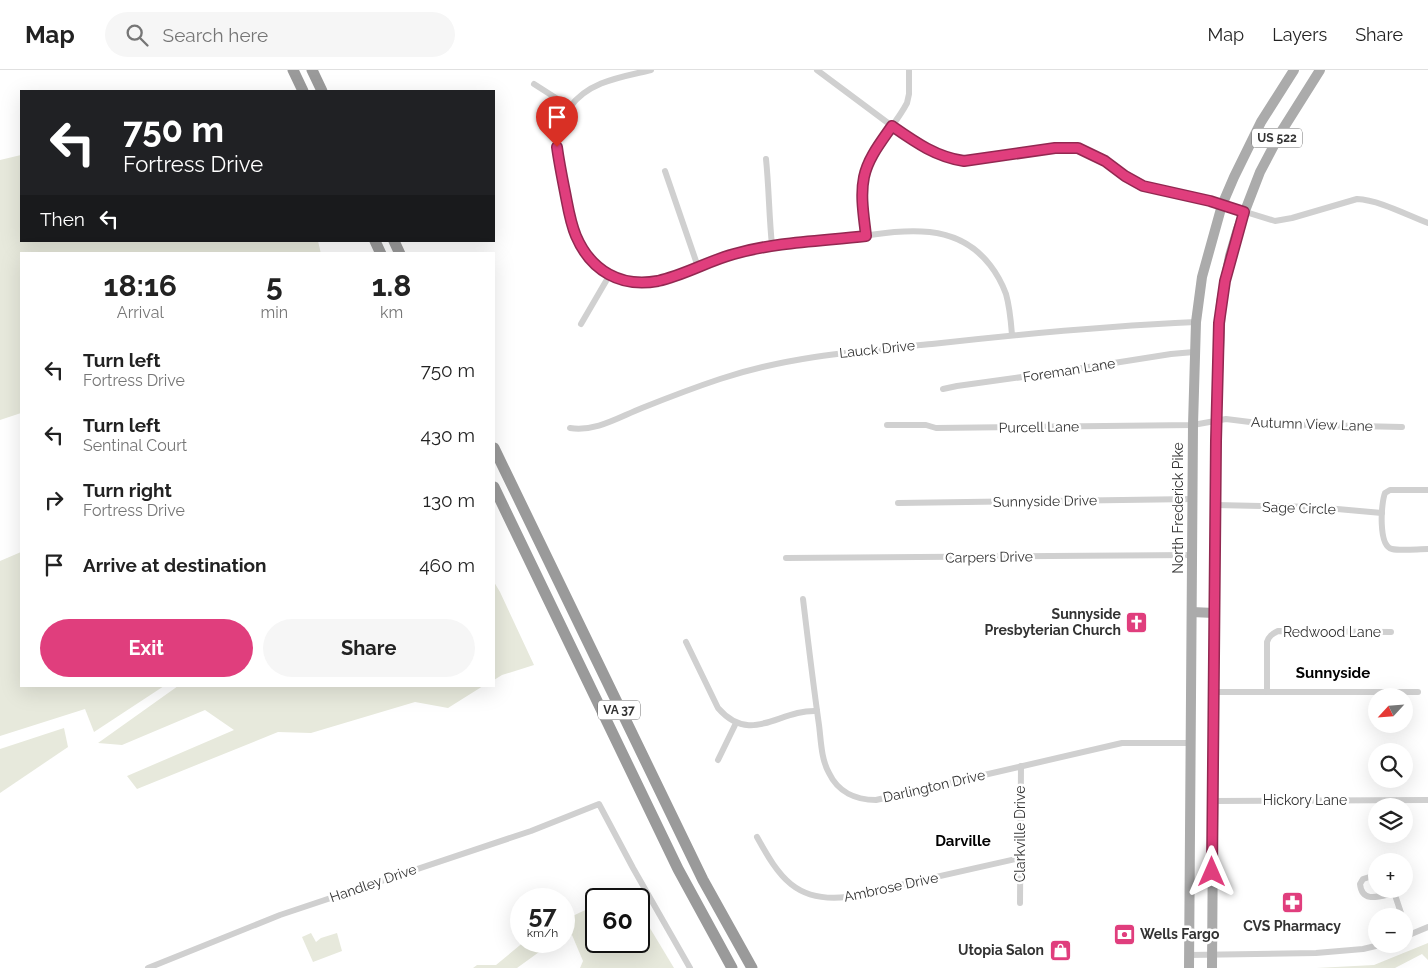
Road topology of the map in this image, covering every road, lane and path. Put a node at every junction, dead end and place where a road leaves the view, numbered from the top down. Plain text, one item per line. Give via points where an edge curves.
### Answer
1 (293, 70) edge
2 (312, 70) edge
3 (650, 70) edge
4 (817, 70) edge
5 (909, 70) edge
6 (1294, 70) edge
7 (1320, 70) edge
8 (534, 84) dead end
9 (303, 90) edge
10 (322, 90) edge
11 (570, 107) junction
12 (892, 126) junction
13 (766, 159) dead end
14 (666, 171) dead end
15 (1222, 205) junction
16 (1244, 212) junction
17 (1428, 223) edge
18 (866, 236) junction
19 (772, 246) junction
20 (698, 267) junction
21 (609, 276) junction
22 (1196, 322) junction
23 (581, 324) dead end
24 (1012, 335) junction
25 (1194, 352) junction
26 (943, 389) dead end
27 (1216, 421) junction
28 (887, 425) dead end
29 (1193, 425) junction
30 (570, 428) dead end
31 (1402, 428) dead end
32 (495, 450) edge
33 (495, 489) edge
34 (1428, 490) edge
35 (1192, 499) junction
36 (898, 503) dead end
37 (1215, 505) junction
38 (1382, 513) junction
39 (1428, 549) edge
40 (1192, 555) junction
41 (786, 558) dead end
42 (803, 599) dead end
43 (1192, 612) junction
44 (1214, 613) junction
45 (1391, 632) dead end
46 (686, 642) dead end
47 (1214, 692) junction
48 (1266, 692) junction
49 (1418, 692) dead end
50 (817, 711) junction
51 (736, 723) junction
52 (1192, 743) junction
53 (718, 760) dead end
54 (1020, 766) junction
55 (1428, 800) edge
56 (1213, 801) junction
57 (758, 837) dead end
58 (1020, 858) junction
59 (1368, 877) edge
60 (1368, 897) edge
61 (1020, 903) dead end
62 (1428, 927) edge
63 (1413, 933) edge
64 (1368, 947) edge
65 (1189, 955) junction
66 (1212, 956) junction
67 (148, 968) edge
68 (690, 968) edge
69 (732, 968) edge
70 (752, 968) edge
71 (1189, 968) edge
72 (1212, 968) edge

1 - 9 highway
2 - 10 highway
3 - 11 street via 595,86
4 - 12 street
5 - 12 street via 907,104
6 - 15 main road, North Frederick Pike / US 522 via 1261,122
7 - 16 main road, US 522 via 1272,148
8 - 11 street
11 - 21 street via 562,123 557,147 570,214 583,249
12 - 15 street via 938,155 964,161 1055,148 1078,148 1143,186
12 - 18 street via 872,157 864,178
13 - 19 street
14 - 20 street
15 - 16 street
15 - 22 main road, North Frederick Pike / US 522 via 1202,277
16 - 17 street via 1280,221 1350,200 1365,199
16 - 27 main road, US 522 via 1230,256 1221,303
18 - 19 street
18 - 24 street via 929,231 968,244 986,260 1000,281 1009,306
19 - 20 street via 732,254
20 - 21 street via 667,279 644,283
21 - 23 street
22 - 24 street, Lauck Drive
22 - 25 main road, North Frederick Pike / US 522
24 - 30 street, Lauck Drive via 784,362 711,382 596,427
25 - 26 street, Foreman Lane
25 - 29 main road, North Frederick Pike / US 522
27 - 29 street, Autumn View Lane
27 - 31 street, Autumn View Lane
27 - 37 main road, US 522
28 - 29 street, Purcell Lane via 936,428
29 - 35 main road, North Frederick Pike / US 522
32 - 70 highway, VA 37 via 691,856
33 - 69 highway, VA 37 via 678,869
34 - 38 street via 1390,490 1382,500
35 - 36 street, Sunnyside Drive
35 - 40 main road, North Frederick Pike / US 522
37 - 38 street, Sage Circle via 1315,507
37 - 44 main road, US 522
38 - 39 street via 1386,546 1391,549
40 - 41 street, Carpers Drive
40 - 43 main road, North Frederick Pike / US 522
42 - 50 street, Darlington Drive
43 - 44 main road
43 - 52 main road, North Frederick Pike / US 522
44 - 47 main road, US 522
45 - 48 street, Redwood Lane via 1278,631 1270,635 1267,642
46 - 51 street via 718,708
47 - 48 street
47 - 56 main road, US 522
48 - 49 street
50 - 51 street via 803,711 756,726
50 - 54 street, Darlington Drive via 829,773 839,787 858,798 876,800
51 - 53 street
52 - 54 street, Darlington Drive via 1122,743
52 - 65 main road, North Frederick Pike / US 522
54 - 58 street, Clarkville Drive
55 - 56 street, Hickory Lane
56 - 66 main road, US 522
57 - 58 street, Ambrose Drive via 788,883 803,892 828,898 847,898
58 - 61 street, Clarkville Drive
59 - 60 street via 1360,884 1360,891
62 - 63 street
64 - 66 street via 1340,952
65 - 66 street
65 - 71 main road, North Frederick Pike / US 522
66 - 72 main road, US 522
67 - 68 street, Handley Drive via 273,918 531,831 600,804

